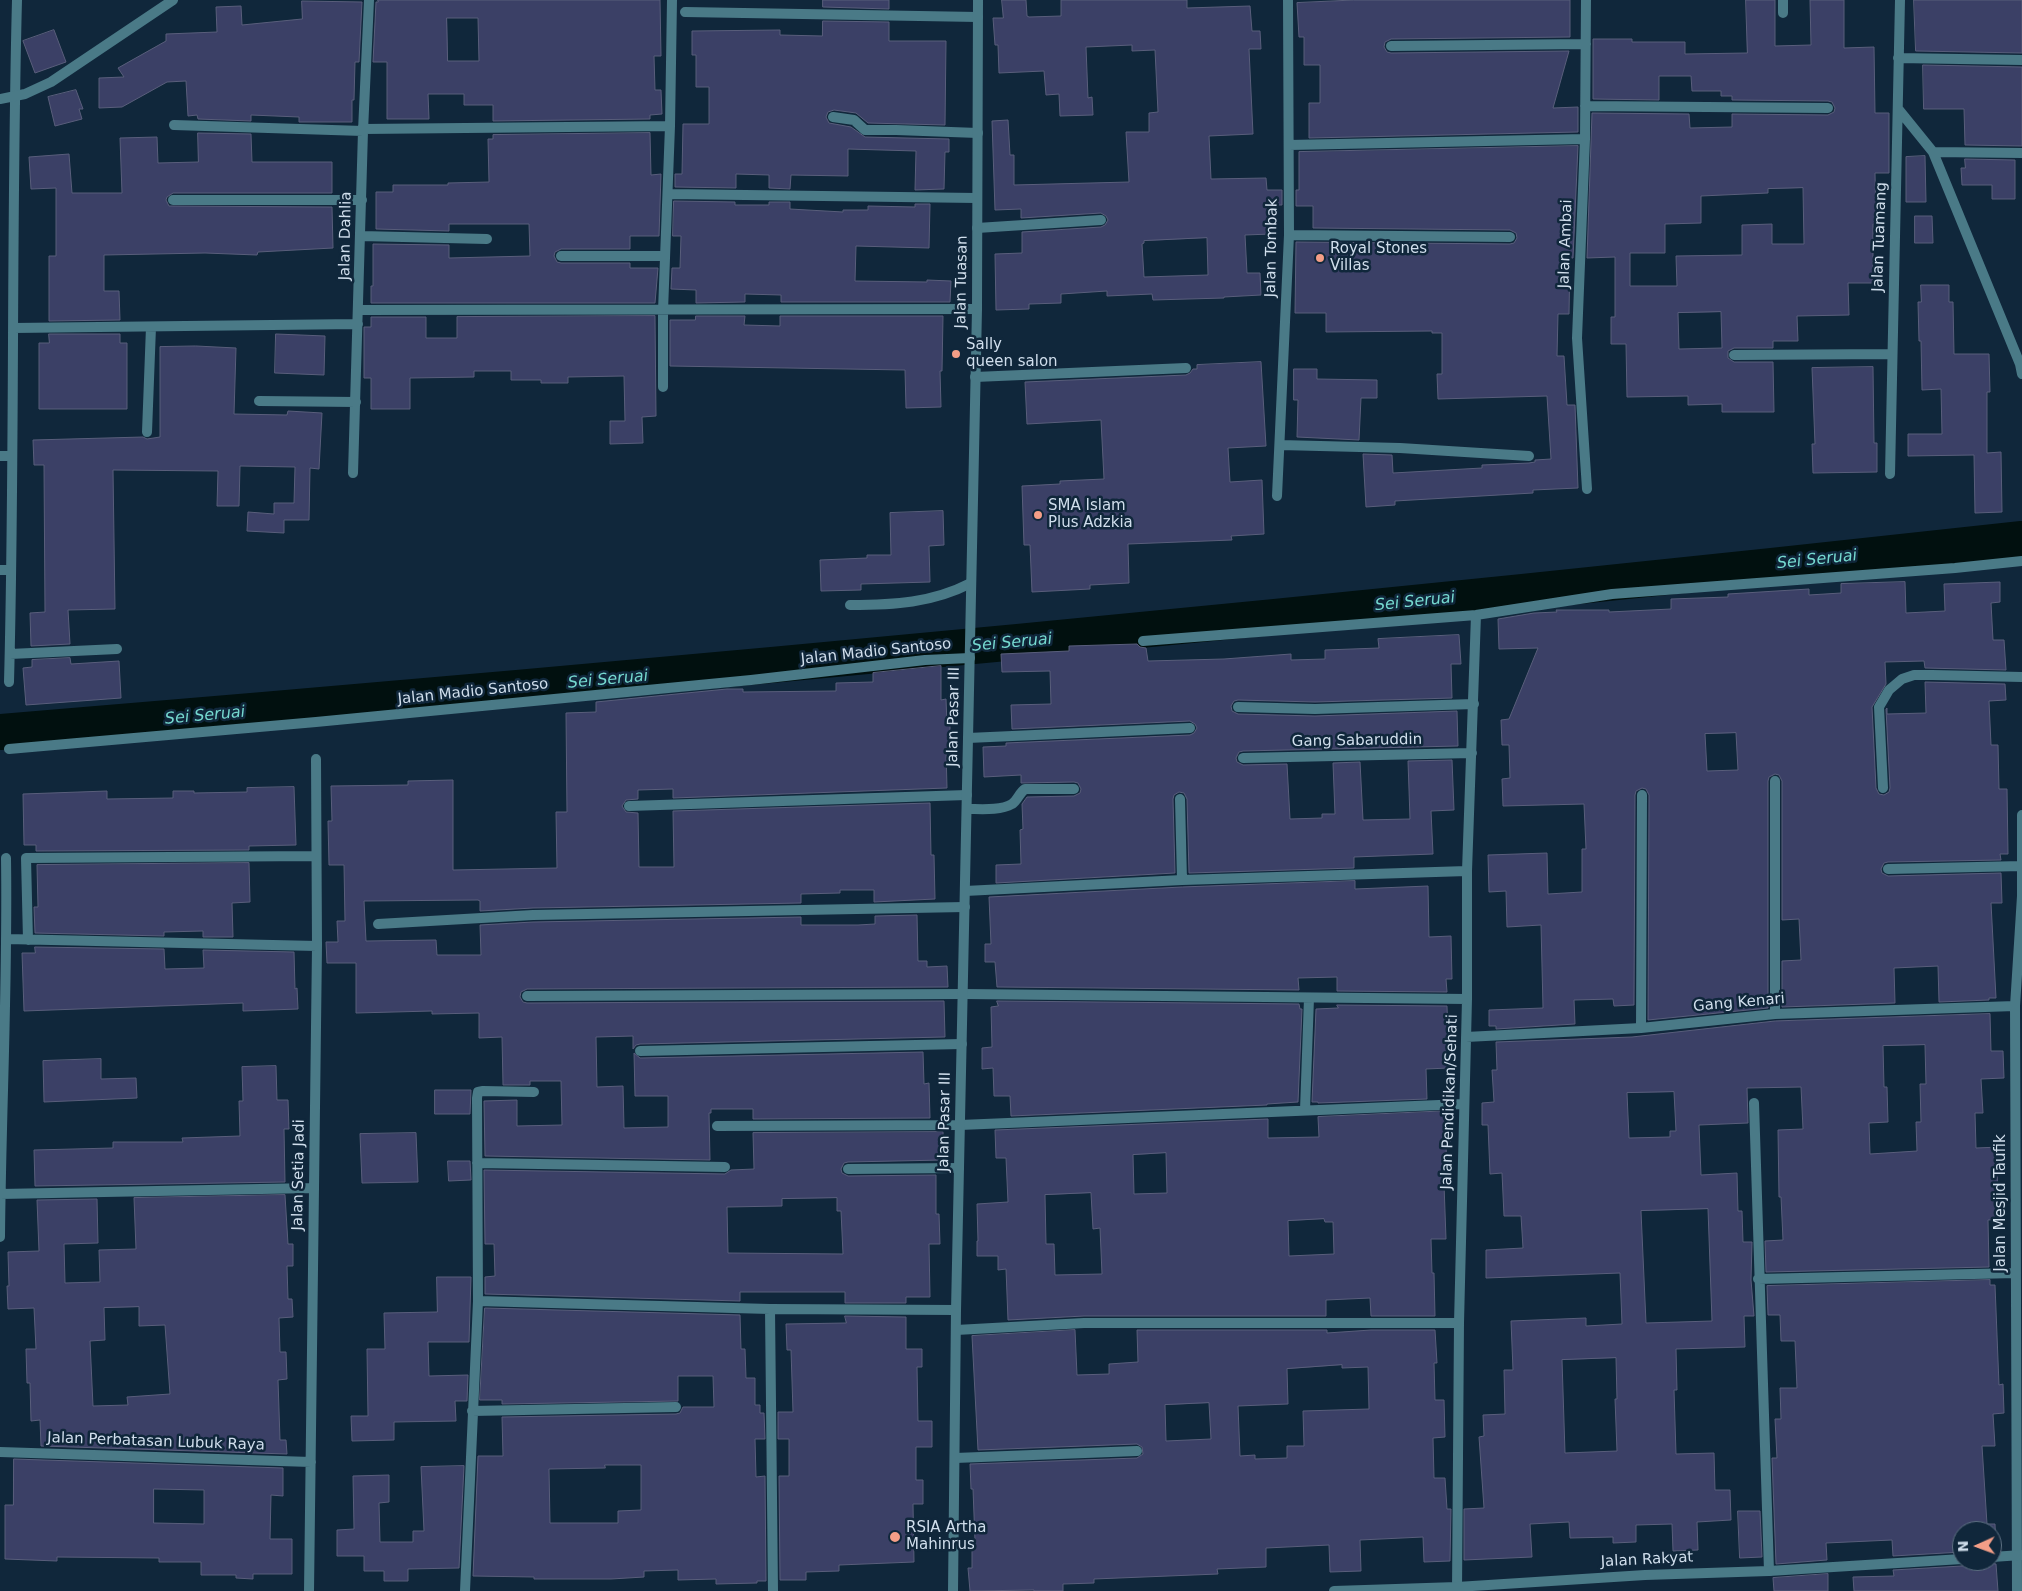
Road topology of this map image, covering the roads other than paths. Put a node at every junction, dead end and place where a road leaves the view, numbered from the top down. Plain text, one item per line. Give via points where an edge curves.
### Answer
1 (17, 0) edge
2 (173, 0) edge
3 (369, 0) edge
4 (672, 0) edge
5 (978, 0) edge
6 (1288, 0) edge
7 (1586, 0) edge
8 (1783, 0) edge
9 (1900, 0) edge
10 (685, 12) dead end
11 (1783, 13) dead end
12 (978, 18) junction
13 (1586, 44) junction
14 (1391, 46) dead end
15 (1898, 58) junction
16 (2022, 60) edge
17 (14, 97) junction
18 (0, 99) edge
19 (1585, 106) junction
20 (1828, 108) dead end
21 (1899, 110) junction
22 (833, 117) dead end
23 (174, 125) dead end
24 (670, 126) junction
25 (363, 130) junction
26 (978, 133) junction
27 (1585, 139) junction
28 (1289, 145) junction
29 (1933, 152) junction
30 (2022, 153) edge
31 (668, 194) junction
32 (977, 198) junction
33 (173, 200) dead end
34 (362, 200) junction
35 (1101, 220) dead end
36 (977, 228) junction
37 (1289, 235) junction
38 (361, 236) junction
39 (1510, 237) dead end
40 (487, 239) dead end
41 (561, 256) dead end
42 (664, 256) junction
43 (977, 309) junction
44 (359, 310) junction
45 (663, 311) junction
46 (358, 324) junction
47 (151, 327) junction
48 (13, 328) junction
49 (1892, 354) junction
50 (1734, 355) dead end
51 (1186, 368) dead end
52 (2022, 374) edge
53 (975, 377) junction
54 (663, 387) dead end
55 (259, 401) dead end
56 (356, 402) junction
57 (147, 432) dead end
58 (1280, 444) junction
59 (0, 456) edge
60 (12, 456) junction
61 (1529, 456) dead end
62 (353, 473) dead end
63 (1890, 474) dead end
64 (1587, 489) dead end
65 (1277, 496) dead end
66 (0, 553) edge
67 (12, 553) junction
68 (2022, 561) edge
69 (0, 570) edge
70 (11, 570) junction
71 (972, 583) junction
72 (850, 605) dead end
73 (1476, 615) junction
74 (1143, 642) dead end
75 (117, 649) dead end
76 (10, 654) junction
77 (970, 656) junction
78 (2022, 677) edge
79 (9, 682) dead end
80 (1474, 704) junction
81 (1238, 707) dead end
82 (1190, 728) dead end
83 (968, 738) junction
84 (9, 749) dead end
85 (1472, 753) junction
86 (1243, 758) dead end
87 (316, 759) dead end
88 (1775, 780) dead end
89 (1883, 788) dead end
90 (1074, 789) dead end
91 (967, 794) junction
92 (1642, 795) dead end
93 (1180, 799) dead end
94 (629, 806) dead end
95 (967, 809) junction
96 (2022, 815) edge
97 (316, 856) junction
98 (6, 858) dead end
99 (2022, 866) edge
100 (1888, 869) dead end
101 (1467, 871) junction
102 (1182, 880) junction
103 (965, 891) junction
104 (2022, 896) edge
105 (965, 907) junction
106 (378, 924) dead end
107 (7, 939) junction
108 (28, 940) junction
109 (316, 946) junction
110 (2019, 986) edge
111 (963, 994) junction
112 (527, 996) dead end
113 (1309, 998) junction
114 (1467, 999) junction
115 (2015, 1006) junction
116 (1775, 1014) junction
117 (1641, 1028) junction
118 (1466, 1037) junction
119 (962, 1044) junction
120 (640, 1051) dead end
121 (1, 1086) edge
122 (2019, 1091) edge
123 (534, 1092) dead end
124 (1754, 1103) dead end
125 (1463, 1104) junction
126 (1306, 1110) junction
127 (960, 1125) junction
128 (717, 1126) dead end
129 (477, 1163) junction
130 (725, 1167) dead end
131 (959, 1168) junction
132 (2019, 1168) edge
133 (848, 1169) dead end
134 (313, 1188) junction
135 (0, 1194) edge
136 (0, 1237) edge
137 (2016, 1273) junction
138 (1758, 1279) junction
139 (478, 1301) junction
140 (770, 1309) junction
141 (956, 1310) junction
142 (1459, 1323) junction
143 (956, 1330) junction
144 (676, 1407) dead end
145 (472, 1412) junction
146 (1137, 1451) dead end
147 (0, 1452) edge
148 (955, 1458) junction
149 (311, 1462) junction
150 (2020, 1555) edge
151 (2002, 1556) edge
152 (1952, 1560) edge
153 (1769, 1571) junction
154 (1457, 1589) edge
155 (309, 1591) edge
156 (465, 1591) edge
157 (773, 1591) edge
158 (953, 1591) edge
159 (1334, 1591) edge
160 (2017, 1591) edge

1 - 17 street
2 - 17 street via 51,82
3 - 25 street, Jalan Dahlia
4 - 24 street
5 - 12 street, Jalan Tuasan
6 - 28 street, Jalan Tombak
7 - 13 street, Jalan Ambai
8 - 11 street
9 - 15 street, Jalan Tuamang
10 - 12 street
12 - 26 street, Jalan Tuasan
13 - 14 street
13 - 19 street, Jalan Ambai
15 - 16 street
15 - 21 street, Jalan Tuamang
17 - 18 street
17 - 48 street
19 - 20 street
19 - 27 street, Jalan Ambai
21 - 29 street
21 - 49 street, Jalan Tuamang
22 - 26 street via 854,120 865,130
23 - 25 street
24 - 25 street
24 - 31 street
25 - 34 street, Jalan Dahlia
26 - 32 street, Jalan Tuasan
27 - 28 street
27 - 64 street, Jalan Ambai via 1577,338
28 - 37 street, Jalan Tombak
29 - 30 street
29 - 52 street
31 - 32 street
31 - 42 street
32 - 36 street, Jalan Tuasan
33 - 34 street
34 - 38 street, Jalan Dahlia
35 - 36 street
36 - 43 street, Jalan Tuasan
37 - 39 street
37 - 58 street, Jalan Tombak
38 - 40 street
38 - 44 street, Jalan Dahlia
41 - 42 street
42 - 45 street
43 - 45 street
43 - 53 street, Jalan Tuasan
44 - 45 street
44 - 46 street, Jalan Dahlia
45 - 54 street
46 - 47 street
46 - 56 street, Jalan Dahlia
47 - 48 street
47 - 57 street
48 - 60 street
49 - 50 street
49 - 63 street, Jalan Tuamang
51 - 53 street
53 - 71 street, Jalan Tuasan
55 - 56 street
56 - 62 street, Jalan Dahlia
58 - 61 street
58 - 65 street, Jalan Tombak
59 - 60 street
60 - 67 street
66 - 67 street
67 - 70 street
68 - 73 street via 1612,594
69 - 70 street
70 - 76 street
71 - 72 street via 943,596 898,605
71 - 77 street, Jalan Tuasan
73 - 74 street
73 - 80 street, Jalan Pendidikan/Sehati
75 - 76 street
76 - 79 street
77 - 83 street, Jalan Pasar III
77 - 84 street, Jalan Madio Santoso via 316,722
78 - 89 street via 1932,675 1902,679 1889,690 1879,708
80 - 81 street via 1323,709
80 - 85 street, Jalan Pendidikan/Sehati
82 - 83 street
83 - 91 street, Jalan Pasar III
85 - 86 street, Gang Sabaruddin
85 - 101 street, Jalan Pendidikan/Sehati
87 - 97 street, Jalan Setia Jadi
88 - 116 street
90 - 95 street via 1025,789 1010,805
91 - 94 street
91 - 95 street, Jalan Pasar III
92 - 117 street
93 - 102 street
95 - 103 street, Jalan Pasar III
96 - 99 street, Jalan Mesjid Taufik
97 - 108 street via 26,858
97 - 109 street, Jalan Setia Jadi
98 - 107 street
99 - 100 street
99 - 104 street, Jalan Mesjid Taufik
101 - 102 street
101 - 114 street, Jalan Pendidikan/Sehati
102 - 103 street
103 - 105 street, Jalan Pasar III
104 - 110 street, Jalan Mesjid Taufik
105 - 106 street via 533,915
105 - 111 street, Jalan Pasar III
107 - 108 street
107 - 121 street
108 - 109 street
109 - 134 street, Jalan Setia Jadi
110 - 115 street, Jalan Mesjid Taufik
111 - 112 street
111 - 113 street
111 - 119 street, Jalan Pasar III
113 - 114 street
113 - 126 street
114 - 118 street, Jalan Pendidikan/Sehati
115 - 116 street, Gang Kenari
115 - 122 street, Jalan Mesjid Taufik
116 - 117 street, Gang Kenari
117 - 118 street, Gang Kenari
118 - 125 street, Jalan Pendidikan/Sehati
119 - 120 street
119 - 127 street, Jalan Pasar III
121 - 135 street
122 - 132 street, Jalan Mesjid Taufik
123 - 129 street via 478,1092
124 - 138 street
125 - 126 street
125 - 142 street, Jalan Pendidikan/Sehati
126 - 127 street
127 - 128 street
127 - 131 street, Jalan Pasar III
129 - 130 street
129 - 139 street
131 - 133 street
131 - 141 street, Jalan Pasar III
132 - 137 street, Jalan Mesjid Taufik
134 - 135 street
134 - 149 street, Jalan Setia Jadi
135 - 136 street
137 - 138 street
137 - 150 street, Jalan Mesjid Taufik
138 - 153 street
139 - 140 street
139 - 145 street
140 - 141 street
140 - 157 street
141 - 143 street, Jalan Pasar III
142 - 143 street via 1084,1323
142 - 154 street, Jalan Pendidikan/Sehati
143 - 148 street, Jalan Pasar III
144 - 145 street
145 - 156 street
146 - 148 street
147 - 149 street, Jalan Perbatasan Lubuk Raya
148 - 158 street, Jalan Pasar III
149 - 155 street, Jalan Setia Jadi
150 - 151 street
150 - 160 street, Jalan Mesjid Taufik
152 - 153 street, Jalan Rakyat
153 - 154 street, Jalan Rakyat via 1645,1574
154 - 159 street, Jalan Rakyat

